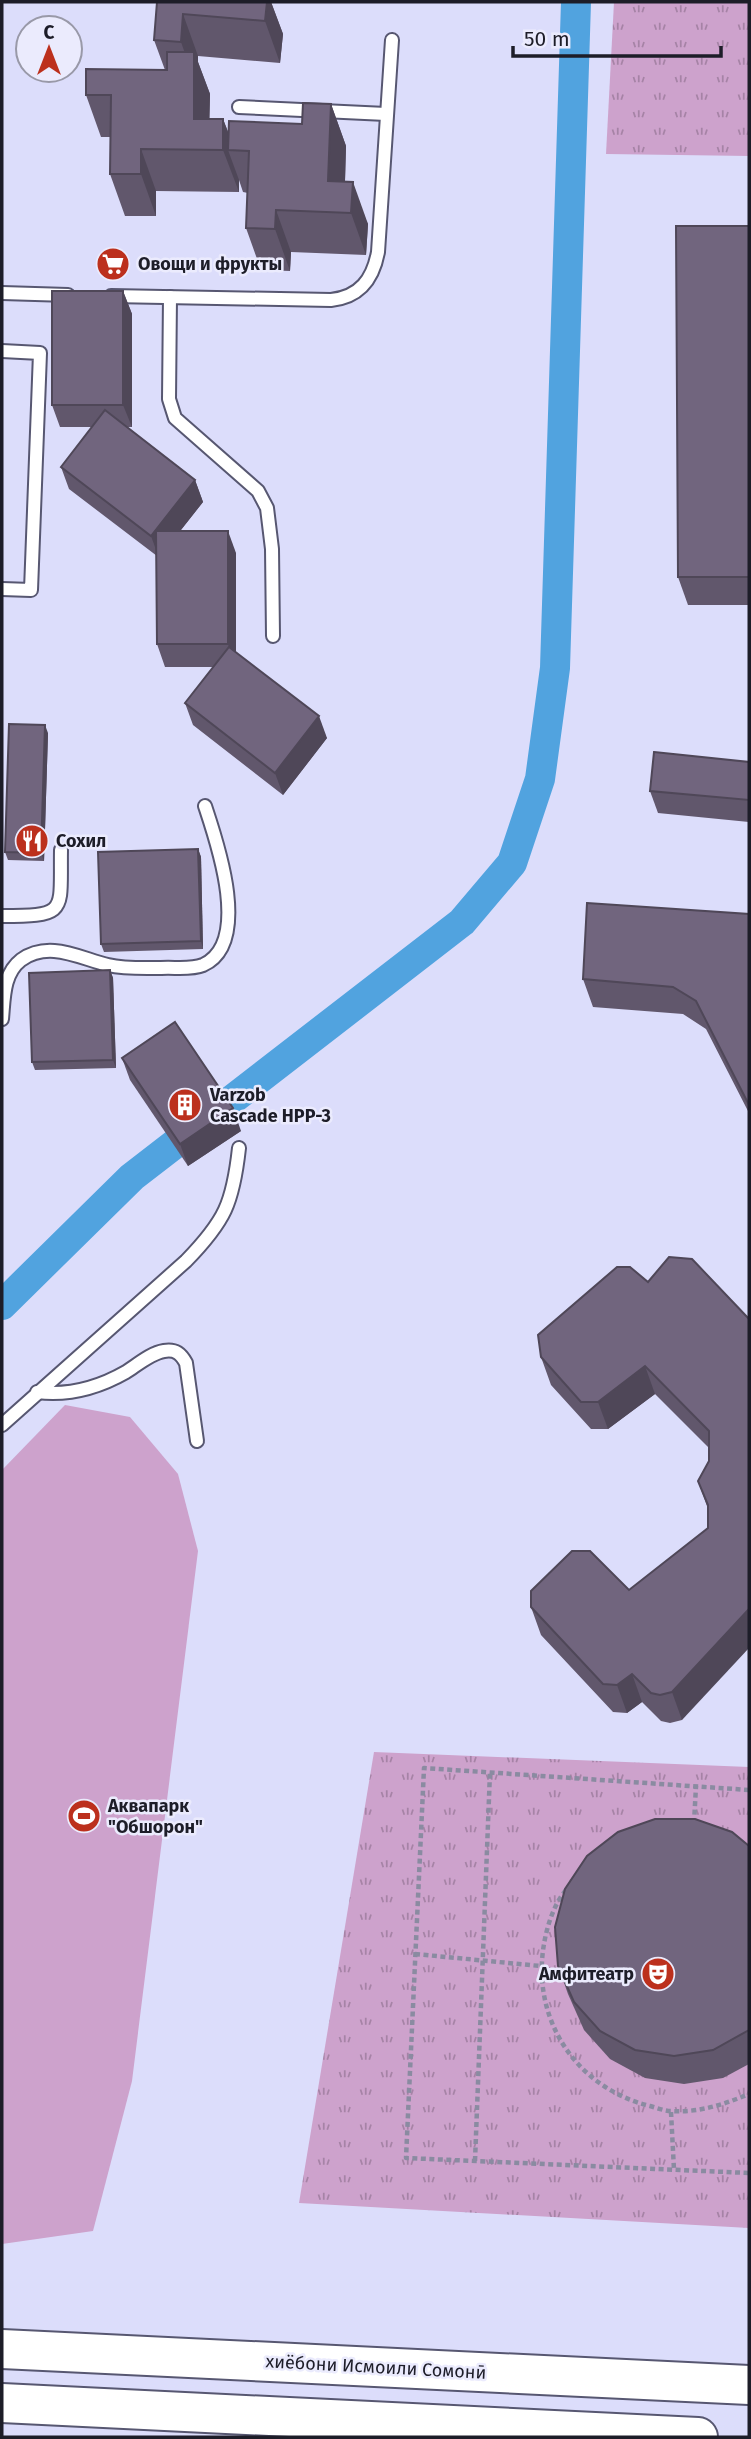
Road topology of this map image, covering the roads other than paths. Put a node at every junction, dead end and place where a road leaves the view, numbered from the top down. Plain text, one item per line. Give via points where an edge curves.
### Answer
1 (392, 40) dead end
2 (239, 107) dead end
3 (386, 114) junction
4 (2, 293) edge
5 (170, 297) junction
6 (2, 352) edge
7 (2, 589) edge
8 (273, 636) dead end
9 (205, 806) dead end
10 (61, 850) dead end
11 (2, 916) edge
12 (2, 1019) edge
13 (239, 1148) dead end
14 (37, 1392) junction
15 (2, 1425) edge
16 (197, 1441) dead end
17 (2, 2349) edge
18 (749, 2385) edge
19 (8, 2410) edge
20 (698, 2437) edge

1 - 3 lane
2 - 3 lane
3 - 5 lane via 379,252 364,286 331,300
4 - 5 lane
5 - 8 lane via 169,399 175,418 258,491 267,508
6 - 7 lane via 40,353 31,590
9 - 12 lane via 226,886 227,924 218,952 201,966 133,968 106,965 68,952 40,952 11,971
10 - 11 lane via 57,907 45,915
13 - 14 lane via 229,1206 208,1238
14 - 15 lane
14 - 16 lane via 55,1394 95,1387 151,1356 173,1351 186,1363
17 - 18 highway, хиёбони Исмоили Сомонӣ
19 - 20 highway

